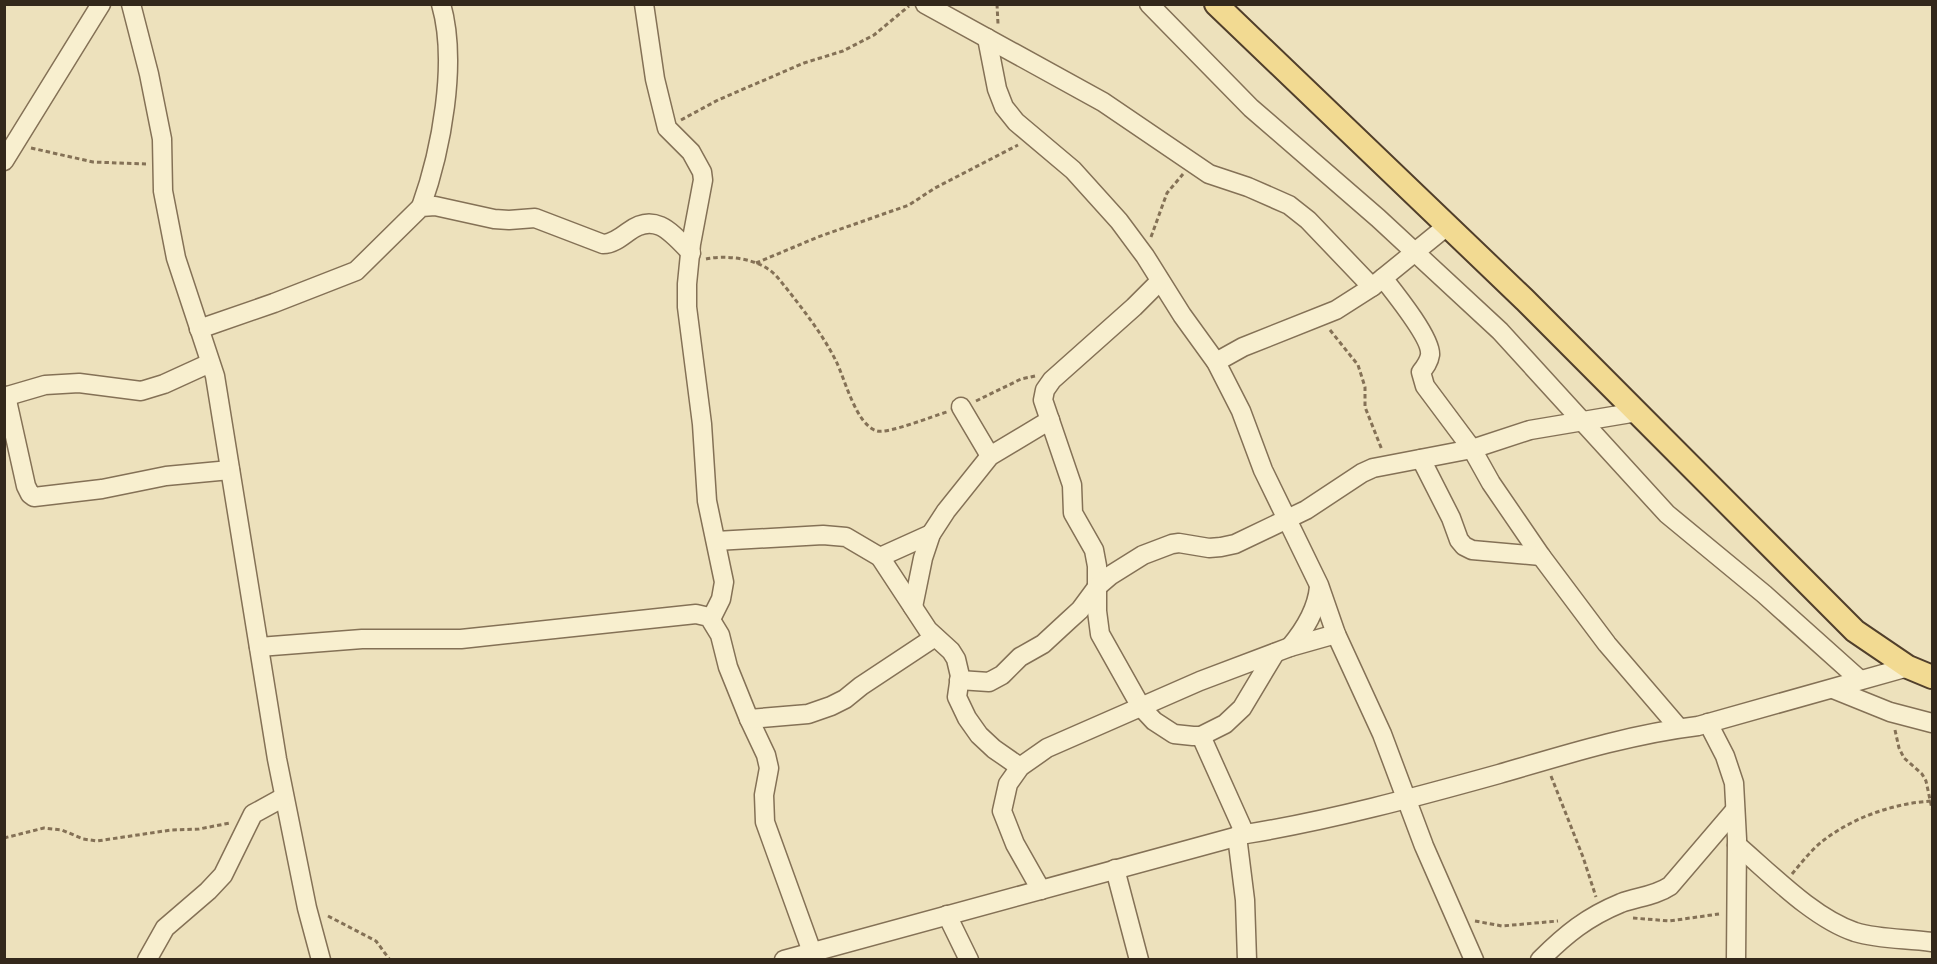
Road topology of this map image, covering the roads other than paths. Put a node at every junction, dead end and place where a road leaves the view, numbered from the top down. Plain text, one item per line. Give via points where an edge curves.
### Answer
1 (101, 4) edge
2 (131, 4) edge
3 (441, 4) edge
4 (644, 4) edge
5 (925, 4) edge
6 (1149, 4) edge
7 (1216, 4) edge
8 (987, 39) junction
9 (9, 153) edge
10 (421, 207) junction
11 (1447, 226) junction
12 (1413, 252) junction
13 (690, 258) junction
14 (1160, 281) junction
15 (1378, 283) junction
16 (199, 329) junction
17 (1216, 362) junction
18 (210, 363) junction
19 (5, 397) edge
20 (961, 407) road end
21 (1637, 412) junction
22 (1050, 420) junction
23 (1581, 420) junction
24 (1472, 449) junction
25 (990, 456) junction
26 (1421, 459) junction
27 (230, 470) junction
28 (1286, 520) junction
29 (931, 534) junction
30 (716, 542) junction
31 (1541, 556) junction
32 (880, 557) junction
33 (1319, 585) junction
34 (1097, 587) junction
35 (913, 607) junction
36 (711, 619) junction
37 (1336, 634) junction
38 (935, 637) junction
39 (259, 647) junction
40 (1282, 650) junction
41 (1908, 667) junction
42 (1932, 677) edge
43 (959, 680) junction
44 (1860, 680) junction
45 (1833, 689) junction
46 (1141, 707) junction
47 (749, 719) junction
48 (1708, 723) junction
49 (1932, 723) edge
50 (1679, 728) junction
51 (1201, 736) junction
52 (1020, 767) junction
53 (284, 797) junction
54 (1407, 800) junction
55 (1735, 810) junction
56 (1241, 835) junction
57 (1737, 846) junction
58 (1115, 869) junction
59 (1041, 890) junction
60 (947, 915) junction
61 (1932, 942) edge
62 (835, 953) edge
63 (798, 957) edge
64 (147, 960) edge
65 (321, 960) edge
66 (969, 960) edge
67 (1139, 960) edge
68 (1247, 960) edge
69 (1474, 960) edge
70 (1540, 960) edge
71 (1736, 960) edge

1 - 9 street
2 - 16 street via 162,139 163,191 176,258
3 - 10 street via 447,26 446,88 441,135
4 - 13 street via 667,128 691,152 702,172
5 - 8 street
6 - 12 street via 1251,108
7 - 11 main road
8 - 14 street via 1004,107 1032,137 1073,170 1119,221
8 - 15 street via 1104,102 1209,174 1289,205
10 - 13 street via 494,219 535,218 603,244 634,227 654,223 665,228
10 - 16 street via 356,271
11 - 12 street
11 - 21 main road
12 - 15 street
12 - 23 street via 1500,332
13 - 30 street via 687,307 702,423 707,501
14 - 17 street
14 - 22 street via 1052,380 1043,400
15 - 17 street via 1336,310 1243,347
15 - 24 street via 1405,305 1430,348 1428,363 1421,372 1425,386
16 - 18 street
17 - 28 street via 1241,411
18 - 19 street via 141,392 79,383 45,385
18 - 27 street
19 - 27 street via 26,486 34,497
20 - 25 street
21 - 23 street
21 - 41 main road via 1855,631
22 - 25 street
22 - 34 street via 1072,485 1073,513 1094,550
23 - 24 street via 1530,430
23 - 44 street via 1667,514
24 - 26 street
24 - 31 street
25 - 29 street
26 - 28 street via 1362,473
26 - 31 street via 1464,546
27 - 39 street
28 - 33 street
28 - 34 street via 1235,544 1209,548 1179,543 1162,547 1127,565
29 - 32 street
29 - 35 street
30 - 32 street via 846,537
30 - 36 street via 724,590
31 - 50 street via 1607,644
32 - 35 street
33 - 37 street
33 - 40 street via 1312,614 1301,633
34 - 43 street via 1070,620 1002,675 989,682
34 - 46 street via 1100,634
35 - 38 street
36 - 39 street via 696,614 461,639 362,639
36 - 47 street
37 - 40 street
37 - 54 street
38 - 43 street via 956,659
38 - 47 street via 831,706 808,714
39 - 53 street
40 - 46 street
40 - 51 street via 1242,708 1225,724
41 - 42 main road
41 - 44 street
43 - 52 street via 957,697 967,718 994,749
44 - 45 street
45 - 48 street
45 - 49 street via 1890,712
46 - 51 street via 1174,734
46 - 52 street via 1047,748
47 - 63 street via 769,768 765,822
48 - 50 street
48 - 55 street via 1730,770
50 - 54 street
51 - 56 street
52 - 59 street via 1008,784 1002,811
53 - 64 street via 252,816 223,875 165,928
53 - 65 street
54 - 56 street
54 - 69 street
55 - 57 street
55 - 70 street via 1670,886 1583,921
56 - 58 street
56 - 68 street
57 - 61 street via 1832,921 1885,939
57 - 71 street
58 - 59 street
58 - 67 street
59 - 60 street
60 - 62 street
60 - 66 street
62 - 63 street

